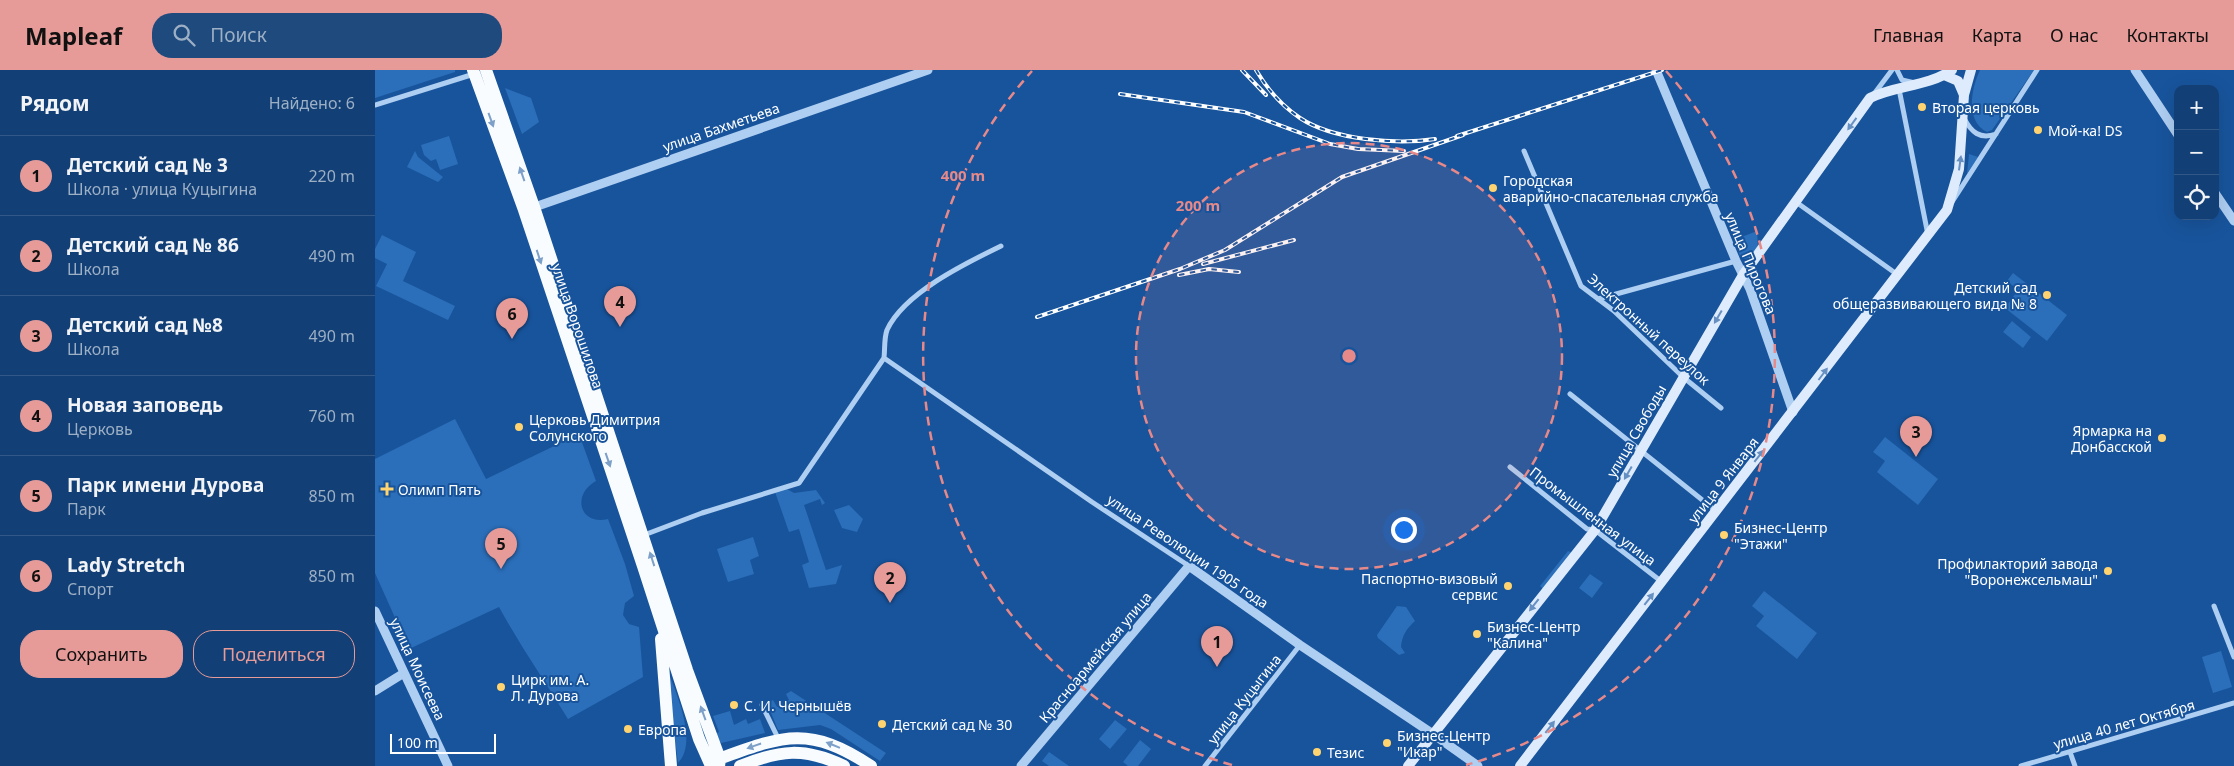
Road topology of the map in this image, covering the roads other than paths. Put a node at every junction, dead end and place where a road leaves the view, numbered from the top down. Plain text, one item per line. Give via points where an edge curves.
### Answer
1 (928, 70) edge
2 (1656, 70) edge
3 (1892, 70) edge
4 (1897, 70) edge
5 (1971, 70) edge
6 (2037, 70) edge
7 (2135, 70) edge
8 (478, 71) edge
9 (1948, 73) edge
10 (1920, 84) junction
11 (1899, 87) junction
12 (1964, 94) junction
13 (1871, 98) junction
14 (375, 105) edge
15 (1963, 115) junction
16 (2175, 130) edge
17 (1997, 134) junction
18 (1524, 151) dead end
19 (2219, 199) edge
20 (1796, 202) junction
21 (529, 209) junction
22 (1947, 210) junction
23 (2234, 221) edge
24 (1928, 235) junction
25 (1001, 246) dead end
26 (1735, 261) junction
27 (1743, 275) junction
28 (1898, 275) junction
29 (1598, 299) junction
30 (884, 358) junction
31 (1683, 378) junction
32 (1570, 394) dead end
33 (1721, 408) dead end
34 (1793, 412) junction
35 (1641, 450) junction
36 (1510, 467) dead end
37 (1717, 511) junction
38 (1595, 530) junction
39 (644, 535) junction
40 (1189, 566) junction
41 (1663, 582) junction
42 (2214, 606) dead end
43 (375, 611) edge
44 (659, 617) junction
45 (1300, 646) junction
46 (2234, 657) edge
47 (404, 673) junction
48 (375, 691) edge
49 (2234, 703) edge
50 (762, 705) dead end
51 (1433, 734) junction
52 (784, 738) junction
53 (2070, 752) junction
54 (712, 764) edge
55 (448, 766) edge
56 (671, 766) edge
57 (740, 766) edge
58 (843, 766) edge
59 (871, 766) edge
60 (1021, 766) edge
61 (1205, 766) edge
62 (1408, 766) edge
63 (1478, 766) edge
64 (1520, 766) edge
65 (2021, 766) edge
66 (2075, 766) edge

1 - 21 street, улица Бахметьева
2 - 26 street, улица Пирогова
3 - 13 street, улица Свободы
4 - 10 street via 1903,80
5 - 12 main road, улица 9 Января
6 - 17 street, улица 9 Января
7 - 16 street
8 - 14 street
8 - 21 main road, улица Ворошилова
9 - 10 main road
9 - 12 main road via 1958,81
10 - 11 main road
11 - 13 main road
11 - 24 street
12 - 15 main road, улица 9 Января
13 -> 20 main road, улица Свободы
15 - 17 street via 1975,134
22 -> 15 main road, улица 9 Января via 1959,169
17 - 22 street, улица 9 Января
18 - 29 street, Электронный переулок via 1581,286
19 - 23 street
20 - 27 main road, улица Свободы
20 - 28 street
21 - 39 main road, улица Ворошилова
21 -> 44 main road, улица Ворошилова
22 - 24 main road, улица 9 Января
24 - 28 main road, улица 9 Января
25 - 30 street via 956,268 902,308 886,332
26 - 27 street, улица Пирогова
26 - 29 street
27 -> 31 main road, улица Свободы
27 - 34 street, улица Пирогова
34 -> 28 main road, улица 9 Января
29 - 31 street, Электронный переулок
30 - 39 street via 799,484 702,513
30 - 40 street, улица Революции 1905 года
31 - 33 street, Электронный переулок
31 - 35 main road, улица Свободы
32 - 35 street
37 -> 34 main road, улица 9 Января
35 - 37 street
35 -> 38 main road, улица Свободы
36 - 38 street, Промышленная улица via 1587,529
37 - 41 main road, улица 9 Января
38 - 41 street, Промышленная улица
38 -> 51 main road, улица Свободы
54 -> 39 main road, улица Ворошилова via 687,670
40 - 45 street, улица Революции 1905 года
40 - 60 street, Красноармейская улица
64 -> 41 main road, улица 9 Января
42 - 46 street
43 - 47 street, улица Моисеева
44 - 54 main road, улица Ворошилова
44 - 56 main road
45 - 51 street, улица Революции 1905 года
45 - 61 street, улица Куцыгина
47 - 48 street
47 - 55 street, улица Моисеева
49 - 53 street, улица 40 лет Октября
50 - 52 street
51 - 62 main road, улица Свободы
51 - 63 street, улица Революции 1905 года
52 -> 54 main road
59 -> 52 main road via 830,743 813,738
53 - 65 street, улица 40 лет Октября
53 - 66 street
57 - 58 main road via 772,756 803,752

